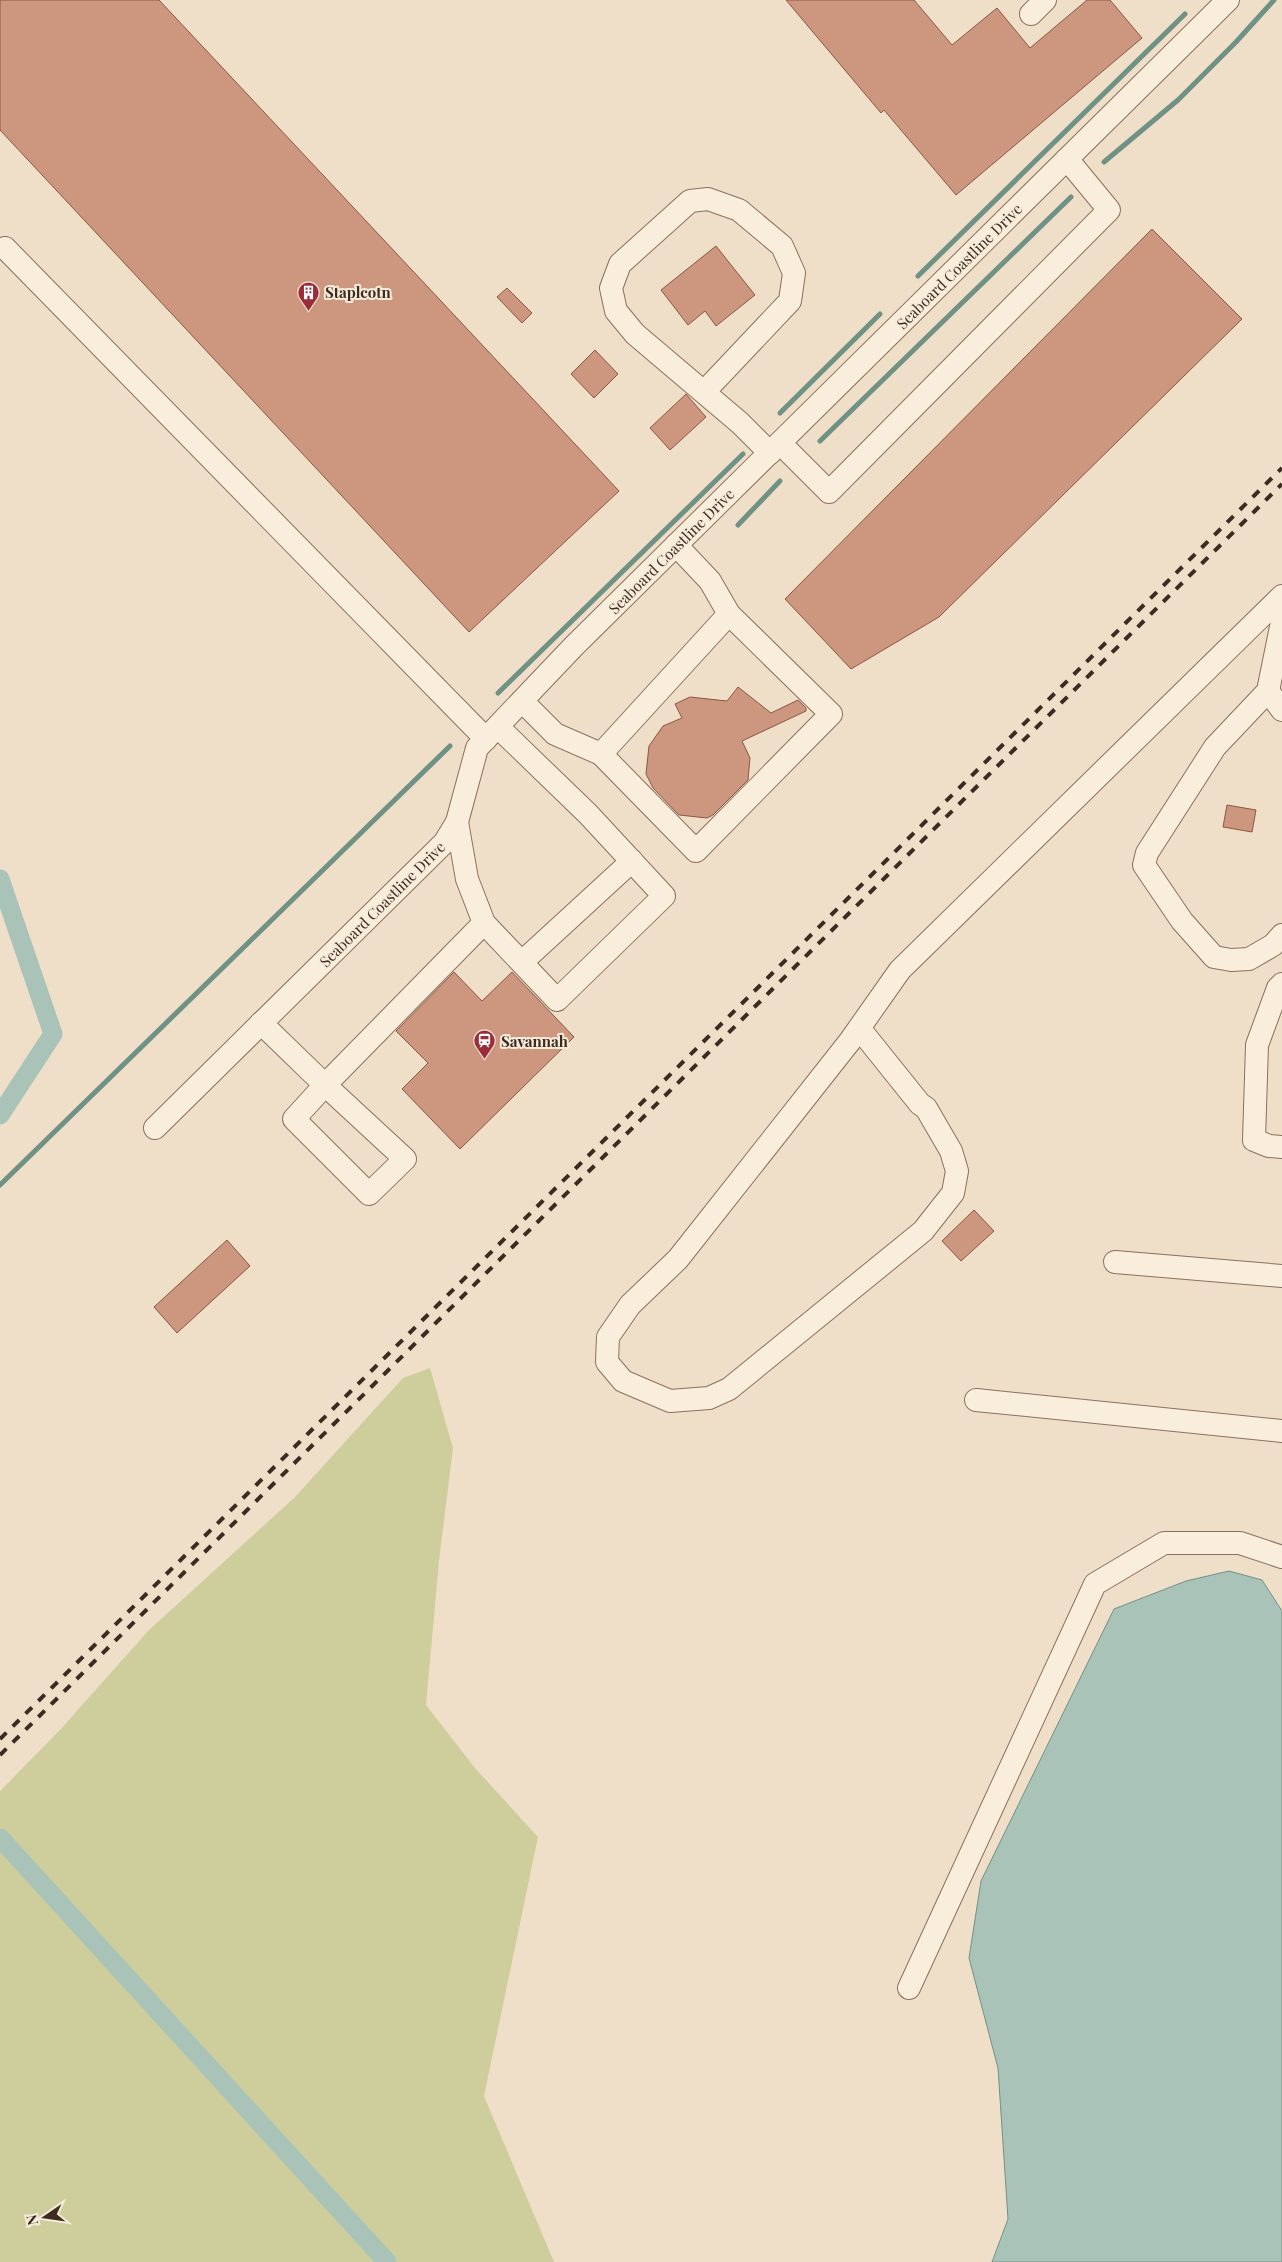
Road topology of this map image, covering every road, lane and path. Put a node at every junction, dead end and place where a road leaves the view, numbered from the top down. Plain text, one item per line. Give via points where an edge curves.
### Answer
1 (1216, 4) edge
2 (1067, 159) junction
3 (5, 248) dead end
4 (704, 392) junction
5 (775, 448) junction
6 (676, 545) junction
7 (1282, 596) edge
8 (729, 614) junction
9 (1282, 622) edge
10 (1268, 691) junction
11 (522, 701) junction
12 (1282, 710) edge
13 (492, 733) junction
14 (601, 754) junction
15 (457, 822) junction
16 (632, 861) junction
17 (484, 923) junction
18 (1282, 936) edge
19 (522, 962) junction
20 (1282, 984) edge
21 (261, 1023) junction
22 (859, 1028) junction
23 (325, 1085) junction
24 (155, 1128) dead end
25 (1282, 1147) edge
26 (1115, 1262) dead end
27 (1282, 1276) edge
28 (976, 1400) dead end
29 (1282, 1431) edge
30 (1282, 1557) edge
31 (909, 1988) dead end

1 - 2 street, Seaboard Coastline Drive
2 - 5 street, Seaboard Coastline Drive
2 - 5 street via 1109,210 829,492
3 - 13 street
4 - 4 street via 635,334 616,311 611,288 620,264 690,201 708,199 739,210 782,246 794,272 790,301
4 - 5 street
5 - 6 street, Seaboard Coastline Drive
6 - 8 street via 710,582
6 - 11 street, Seaboard Coastline Drive
7 - 22 street via 900,970
8 - 14 street
8 - 14 street via 831,714 696,851
9 - 10 street
10 - 12 street
10 - 18 street via 1215,747 1148,853 1144,865 1182,921 1214,957 1249,959 1273,946
11 - 13 street, Seaboard Coastline Drive
11 - 14 street via 555,734
13 - 15 street, Seaboard Coastline Drive via 477,748
13 - 16 street via 588,814
15 - 17 street via 467,879
15 - 21 street, Seaboard Coastline Drive via 446,842
16 - 19 street
16 - 19 street via 664,896 557,1000
17 - 19 street
17 - 23 street
20 - 25 street via 1257,1045 1254,1140
21 - 23 street
21 - 24 street, Seaboard Coastline Drive
22 - 22 street via 678,1259 630,1305 608,1337 607,1362 623,1381 670,1402 709,1398 729,1389 923,1231 952,1193 957,1172 951,1150 926,1108
23 - 23 street via 404,1159 368,1194 294,1119
26 - 27 street
28 - 29 street
30 - 31 street via 1240,1543 1164,1543 1095,1584

